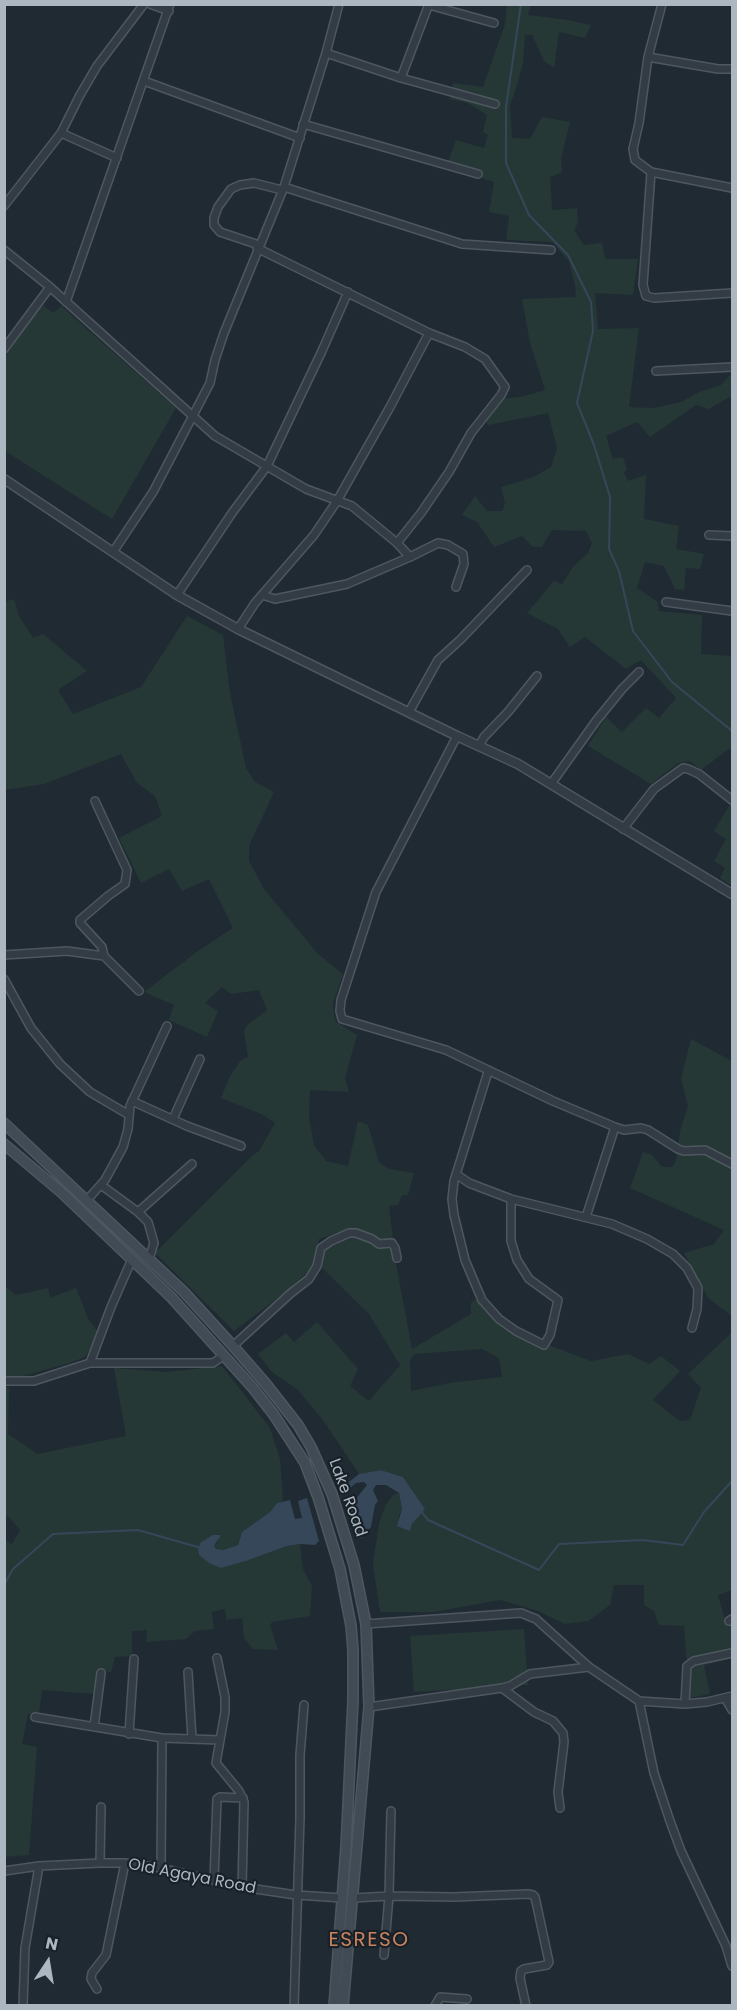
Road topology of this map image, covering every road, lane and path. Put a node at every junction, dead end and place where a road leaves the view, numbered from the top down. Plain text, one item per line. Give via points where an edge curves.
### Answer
1 (144, 4) edge
2 (150, 4) edge
3 (339, 4) edge
4 (662, 4) edge
5 (429, 5) edge
6 (170, 8) edge
7 (494, 23) dead end
8 (326, 53) junction
9 (648, 57) junction
10 (732, 69) edge
11 (401, 78) junction
12 (144, 81) junction
13 (495, 104) dead end
14 (303, 124) junction
15 (61, 133) junction
16 (300, 138) junction
17 (117, 158) junction
18 (651, 172) junction
19 (478, 174) dead end
20 (732, 188) edge
21 (283, 189) junction
22 (4, 206) edge
23 (258, 246) junction
24 (4, 250) edge
25 (551, 250) dead end
26 (50, 288) junction
27 (348, 292) junction
28 (732, 293) edge
29 (66, 302) junction
30 (429, 333) junction
31 (4, 349) edge
32 (732, 367) edge
33 (656, 371) dead end
34 (193, 417) junction
35 (267, 466) junction
36 (4, 479) edge
37 (337, 501) junction
38 (709, 535) dead end
39 (732, 536) edge
40 (397, 543) junction
41 (114, 552) junction
42 (410, 556) junction
43 (526, 570) dead end
44 (456, 587) dead end
45 (177, 595) junction
46 (262, 595) junction
47 (666, 602) dead end
48 (732, 611) edge
49 (238, 629) junction
50 (639, 672) dead end
51 (537, 676) dead end
52 (409, 712) junction
53 (457, 736) junction
54 (479, 746) junction
55 (551, 784) junction
56 (732, 800) edge
57 (95, 801) dead end
58 (623, 829) junction
59 (732, 894) edge
60 (4, 955) edge
61 (104, 956) junction
62 (4, 979) edge
63 (139, 991) dead end
64 (167, 1026) dead end
65 (200, 1059) dead end
66 (488, 1072) junction
67 (132, 1101) junction
68 (129, 1115) junction
69 (173, 1119) junction
70 (4, 1123) edge
71 (615, 1127) junction
72 (4, 1144) edge
73 (241, 1146) dead end
74 (192, 1164) dead end
75 (732, 1164) edge
76 (456, 1174) junction
77 (101, 1185) junction
78 (511, 1199) junction
79 (87, 1200) junction
80 (138, 1212) junction
81 (586, 1216) junction
82 (397, 1258) dead end
83 (132, 1259) junction
84 (148, 1259) junction
85 (692, 1328) dead end
86 (233, 1346) junction
87 (223, 1356) junction
88 (90, 1363) junction
89 (4, 1381) edge
90 (366, 1624) junction
91 (732, 1653) edge
92 (217, 1658) dead end
93 (134, 1659) dead end
94 (589, 1667) junction
95 (188, 1672) dead end
96 (101, 1673) dead end
97 (502, 1688) junction
98 (729, 1697) edge
99 (639, 1701) junction
100 (685, 1704) junction
101 (304, 1705) dead end
102 (369, 1707) junction
103 (732, 1710) edge
104 (35, 1717) dead end
105 (94, 1727) junction
106 (129, 1734) junction
107 (162, 1738) junction
108 (192, 1739) junction
109 (220, 1740) junction
110 (243, 1798) junction
111 (101, 1807) dead end
112 (560, 1808) dead end
113 (391, 1811) dead end
114 (100, 1863) junction
115 (125, 1863) junction
116 (39, 1866) junction
117 (161, 1868) junction
118 (4, 1871) edge
119 (214, 1880) junction
120 (242, 1887) junction
121 (296, 1895) junction
122 (389, 1896) junction
123 (343, 1898) junction
124 (353, 1899) junction
125 (384, 1955) dead end
126 (732, 1966) edge
127 (97, 1989) dead end
128 (467, 1999) dead end
129 (23, 2006) edge
130 (294, 2006) edge
131 (334, 2006) edge
132 (343, 2006) edge
133 (435, 2006) edge
134 (526, 2006) edge

1 - 15 street via 97,66
2 - 6 street
3 - 8 street
4 - 9 street
5 - 7 street
5 - 11 street
6 - 12 street
8 - 11 street
8 - 14 street
9 - 10 street
9 - 18 street via 633,149 634,160
11 - 13 street
12 - 16 street
12 - 17 street
14 - 16 street
14 - 19 street
15 - 17 street
15 - 22 street
16 - 21 street
17 - 29 street
18 - 20 street
18 - 28 street via 645,296
21 - 23 street
21 - 23 street via 240,184 231,189 218,207 214,225 220,232
21 - 25 street via 462,244
23 - 27 street
23 - 34 street via 224,333 210,383
24 - 26 street
26 - 29 street
26 - 31 street
27 - 30 street
27 - 35 street
29 - 34 street
30 - 37 street
30 - 40 street via 485,359 505,387
32 - 33 street
34 - 35 street via 215,436
34 - 41 street via 153,492
35 - 37 street via 306,489
35 - 45 street
36 - 41 street
37 - 40 street via 352,506
37 - 46 street via 314,535
38 - 39 street
40 - 42 street
41 - 45 street
42 - 44 street via 438,543 463,555 463,571
42 - 46 street via 347,584 275,599
43 - 52 street via 438,660
45 - 49 street
46 - 49 street
47 - 48 street
49 - 52 street
50 - 55 street via 596,721
51 - 54 street
52 - 53 street
53 - 54 street
53 - 66 street via 376,892 340,1011 342,1019 433,1045
54 - 55 street
55 - 58 street
56 - 58 street via 699,774 683,768 654,789
57 - 61 street via 127,870 125,884 80,920 102,947
58 - 59 street
60 - 61 street via 67,951
61 - 63 street
62 - 68 street via 31,1028 60,1064 90,1092
64 - 67 street
65 - 69 street
66 - 71 street
66 - 76 street
67 - 68 street
67 - 69 street
68 - 77 street via 123,1147
69 - 73 street
70 - 79 main road, Lake Road
71 - 75 street via 648,1130 678,1149 705,1150
71 - 81 street
72 - 83 main road, Lake Road
74 - 80 street
76 - 78 street
76 - 78 street via 453,1206 476,1290 499,1319 544,1345 558,1300 529,1279 517,1260 511,1241
77 - 79 street
77 - 80 street
78 - 81 street
79 - 84 main road, Lake Road
80 - 84 street via 154,1235
81 - 85 street via 641,1236 680,1259 699,1293
82 - 86 street via 390,1242 379,1244 356,1233 331,1241 321,1248 309,1279
83 - 87 main road, Lake Road
83 - 88 street
84 - 86 main road, Lake Road
86 - 90 main road, Lake Road via 298,1425 311,1447 347,1539
87 - 88 street via 213,1363
87 - 123 main road, Lake Road via 253,1388 305,1463 332,1539 353,1650
88 - 89 street via 34,1381
90 - 94 street via 521,1613 545,1626
90 - 102 main road, Lake Road
91 - 100 street via 687,1666
92 - 109 street via 225,1697
93 - 106 street
94 - 97 street via 530,1674
94 - 99 street
95 - 108 street
96 - 105 street
97 - 102 street
97 - 112 street via 553,1721 563,1733
98 - 100 street
98 - 103 street
99 - 100 street
99 - 126 street via 654,1773 670,1821
101 - 121 street
102 - 124 main road, Lake Road
104 - 105 street
105 - 106 street
106 - 107 street
107 - 108 street
107 - 117 street
108 - 109 street
109 - 110 street via 216,1763
110 - 119 street via 217,1799
110 - 120 street
111 - 114 street
113 - 122 street
114 - 115 street, Old Agaya Road
114 - 116 street, Old Agaya Road
115 - 117 street, Old Agaya Road
115 - 127 street via 106,1954 92,1973
116 - 118 street, Old Agaya Road
116 - 129 street via 26,1948
117 - 119 street, Old Agaya Road
119 - 120 street, Old Agaya Road
120 - 121 street, Old Agaya Road
121 - 123 street, Old Agaya Road
121 - 130 street
122 - 124 street
122 - 125 street
122 - 134 street via 533,1896 549,1962 522,1971
123 - 131 main road, Lake Road
124 - 132 main road, Lake Road
128 - 133 street via 441,1996

